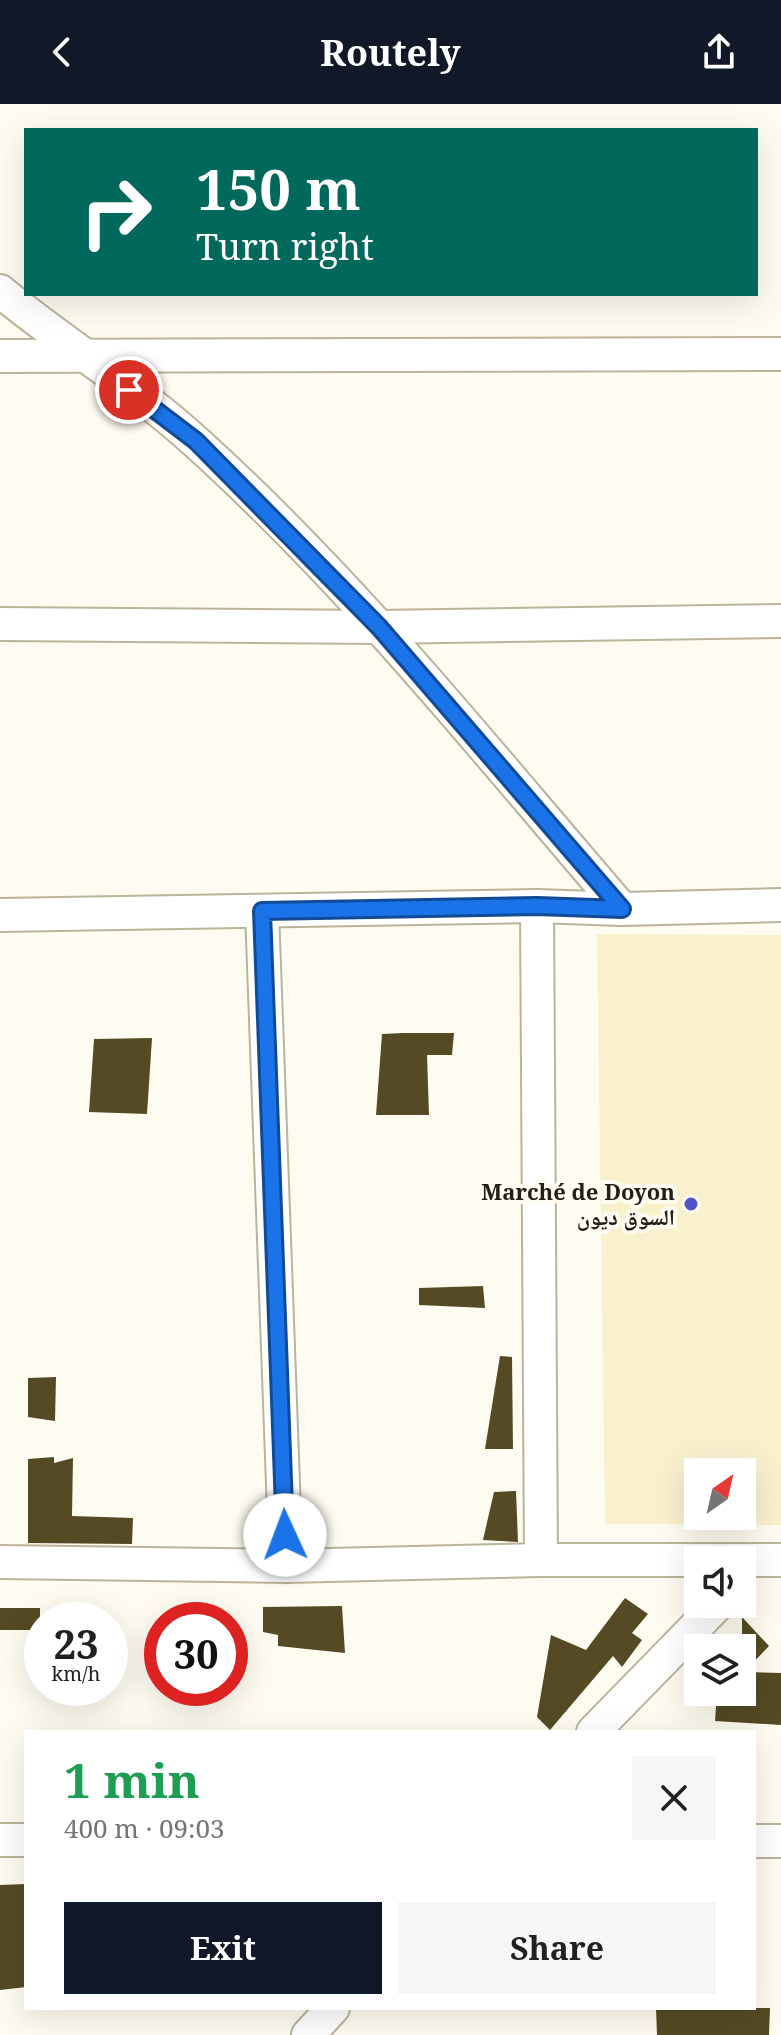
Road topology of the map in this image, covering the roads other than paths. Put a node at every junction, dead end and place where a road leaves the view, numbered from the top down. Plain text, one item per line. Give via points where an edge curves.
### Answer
1 (0, 291) edge
2 (781, 354) edge
3 (82, 355) junction
4 (0, 356) edge
5 (781, 621) edge
6 (0, 624) edge
7 (379, 627) junction
8 (781, 905) edge
9 (537, 906) junction
10 (622, 909) junction
11 (262, 911) junction
12 (0, 915) edge
13 (541, 1560) junction
14 (0, 1562) edge
15 (286, 1566) junction
16 (761, 1566) edge
17 (704, 1618) edge
18 (595, 1730) edge
19 (0, 1840) edge
20 (24, 1840) edge
21 (756, 1841) edge
22 (781, 1841) edge
23 (331, 2010) edge
24 (308, 2035) edge

1 - 3 street
2 - 3 street
3 - 4 street
3 - 7 street via 196,441
5 - 7 street
6 - 7 street
7 - 10 street
8 - 10 street
9 - 10 street
9 - 11 street
9 - 13 street
11 - 12 street
11 - 15 street
13 - 15 street
13 - 16 street
14 - 15 street
17 - 18 street
19 - 20 street
21 - 22 street
23 - 24 street

